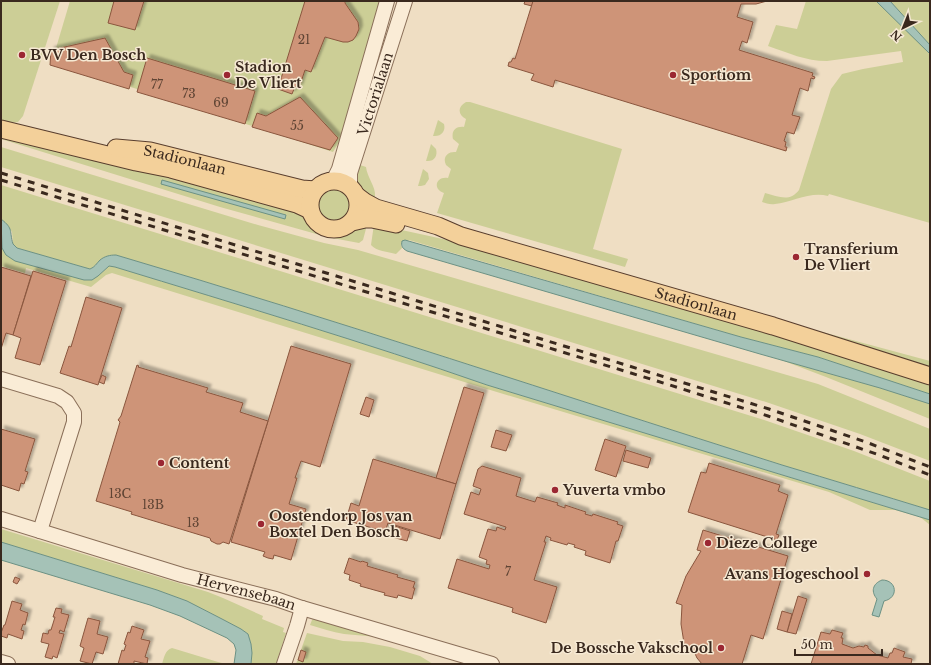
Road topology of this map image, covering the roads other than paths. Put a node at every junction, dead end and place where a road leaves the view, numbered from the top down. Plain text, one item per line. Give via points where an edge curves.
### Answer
1 (387, 1) edge
2 (405, 1) edge
3 (1, 129) edge
4 (52, 141) junction
5 (333, 181) junction
6 (315, 190) junction
7 (353, 191) junction
8 (310, 210) junction
9 (352, 222) junction
10 (461, 236) junction
11 (930, 376) edge
12 (1, 379) edge
13 (1, 519) edge
14 (40, 531) junction
15 (302, 608) junction
16 (462, 660) edge
17 (1, 662) edge
18 (8, 664) edge
19 (284, 664) edge
20 (492, 664) edge

1 - 5 street, Victorialaan via 339,169
2 - 7 street, Victorialaan via 350,173
3 - 4 main road, Stadionlaan
4 - 6 main road, Stadionlaan via 150,151 302,189
4 - 8 main road, Stadionlaan via 209,178
5 - 6 main road via 323,183
5 - 7 main road via 345,183
6 - 8 main road via 311,196
7 - 9 main road via 359,205
7 - 10 main road, Stadionlaan via 376,208 438,226
8 - 9 main road via 313,218 324,228 339,229
9 - 10 main road, Stadionlaan via 372,219 436,234
10 - 11 main road, Stadionlaan via 773,326
12 - 14 street via 58,396 67,402 74,413 74,422
13 - 14 street, Hervensebaan
14 - 15 street, Hervensebaan via 182,575
15 - 16 street, Hervensebaan
15 - 19 street
16 - 20 street, Hervensebaan
17 - 18 street

